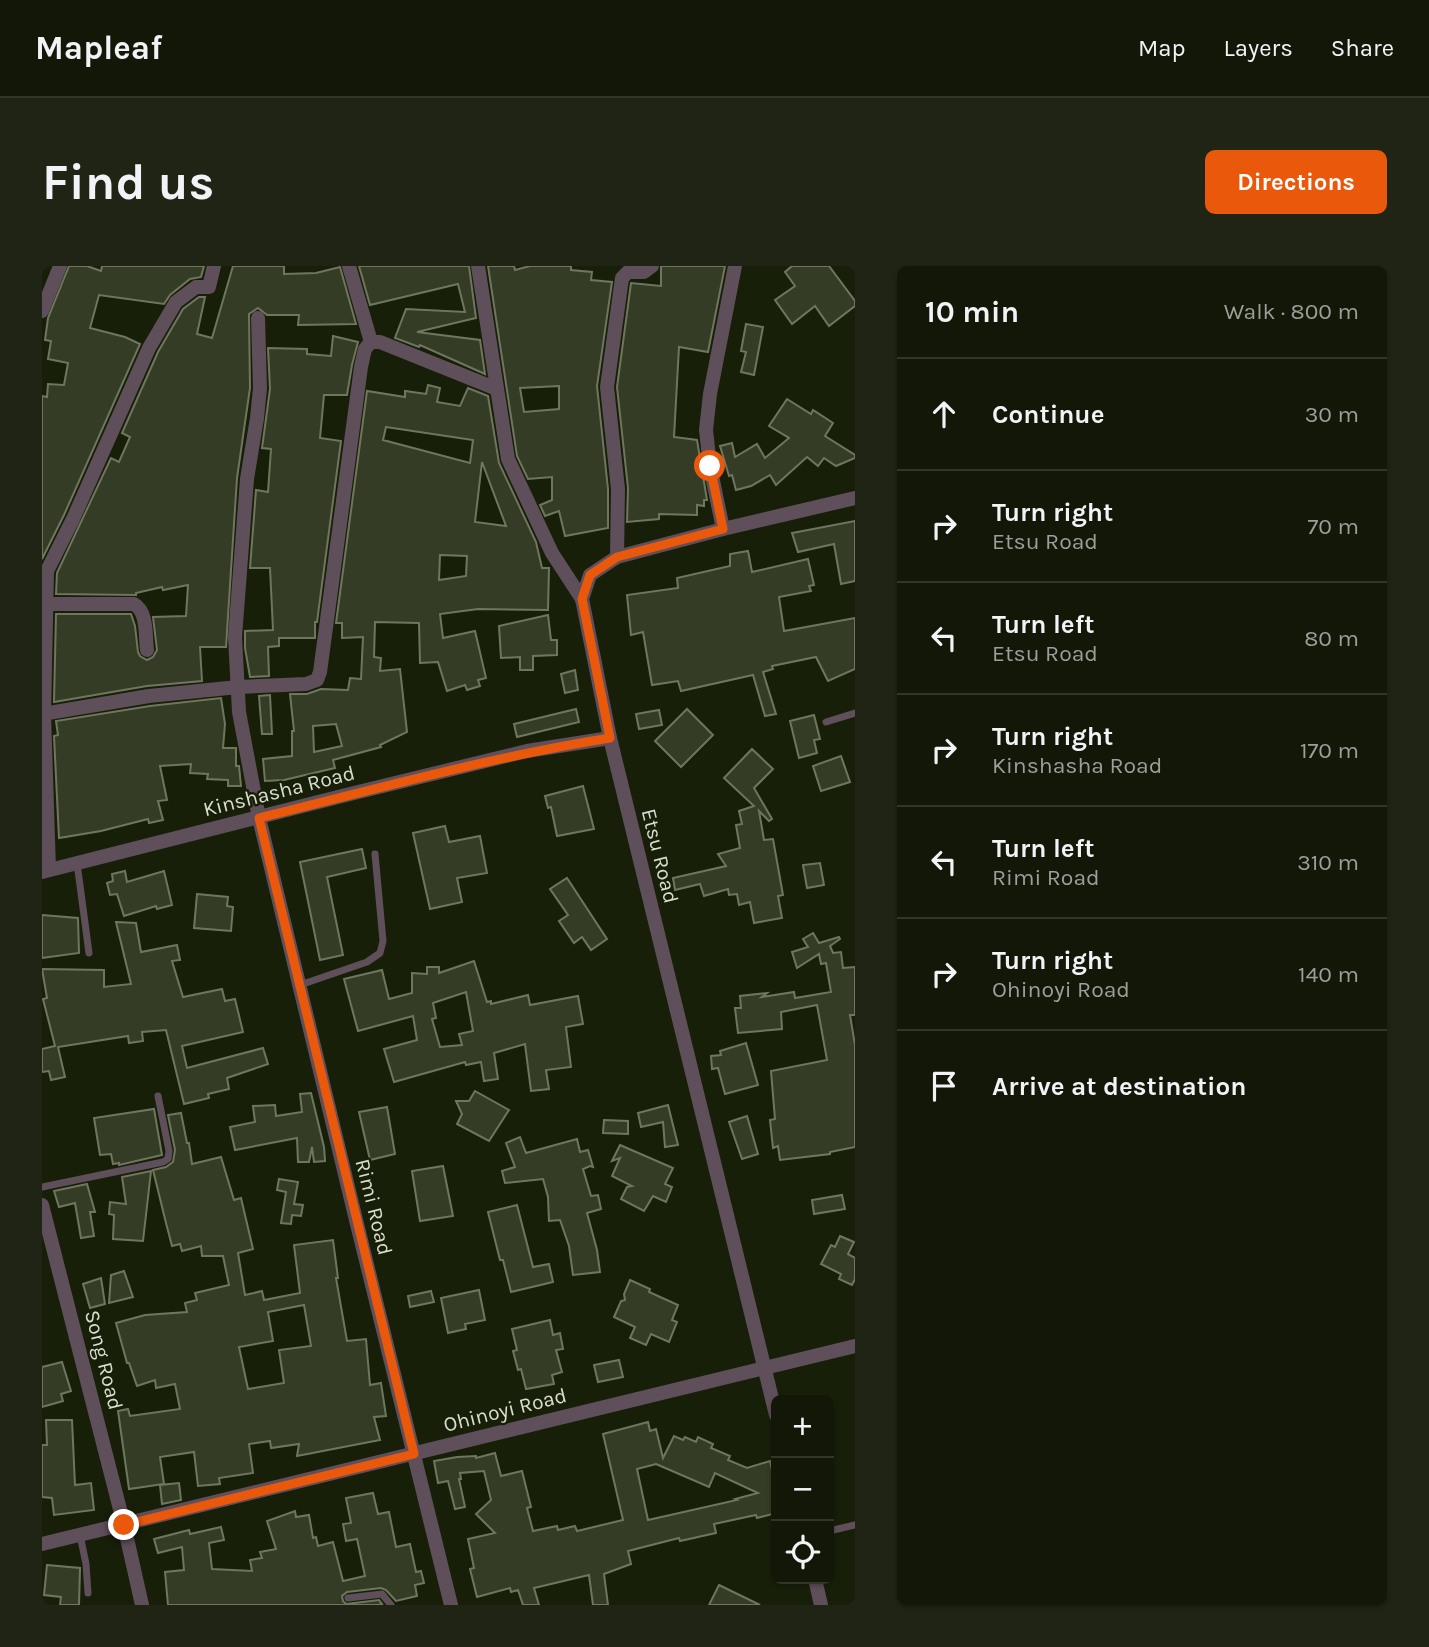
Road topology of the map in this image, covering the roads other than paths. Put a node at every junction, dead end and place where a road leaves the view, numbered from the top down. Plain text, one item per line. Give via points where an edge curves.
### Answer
1 (60, 266) edge
2 (214, 266) edge
3 (349, 266) edge
4 (478, 266) edge
5 (652, 266) edge
6 (736, 266) edge
7 (43, 304) edge
8 (258, 318) dead end
9 (371, 342) junction
10 (497, 389) junction
11 (855, 498) edge
12 (723, 529) junction
13 (617, 557) junction
14 (44, 570) edge
15 (582, 599) junction
16 (45, 604) junction
17 (147, 650) dead end
18 (238, 687) junction
19 (855, 713) edge
20 (43, 714) edge
21 (826, 722) dead end
22 (610, 738) junction
23 (259, 818) junction
24 (375, 854) dead end
25 (77, 863) junction
26 (46, 871) edge
27 (89, 953) dead end
28 (300, 985) junction
29 (158, 1096) dead end
30 (42, 1187) edge
31 (42, 1205) edge
32 (855, 1346) edge
33 (765, 1369) junction
34 (771, 1395) edge
35 (414, 1454) junction
36 (124, 1525) junction
37 (855, 1525) edge
38 (834, 1530) edge
39 (80, 1535) junction
40 (42, 1544) edge
41 (816, 1584) edge
42 (88, 1593) dead end
43 (348, 1598) dead end
44 (142, 1605) edge
45 (391, 1605) edge
46 (451, 1605) edge
47 (821, 1605) edge

1 - 7 street
2 - 14 street via 209,287 196,287 176,302 149,348 73,519
3 - 9 street
4 - 10 street
5 - 13 street via 622,278 607,387 618,489
6 - 12 street via 706,430
8 - 18 street, Rimi Road via 260,388 247,479 236,624
9 - 10 street
9 - 18 street via 361,367 317,680
10 - 15 street via 508,459 552,553
11 - 12 street
12 - 13 street
13 - 15 street via 590,575
14 - 16 street
15 - 22 street, Etsu Road
16 - 17 street via 134,604 143,615
16 - 20 street
18 - 20 street
18 - 23 street, Rimi Road
19 - 21 lane
20 - 26 street
22 - 23 street, Kinshasha Road via 527,751
22 - 33 street, Etsu Road
23 - 25 street, Kinshasha Road
23 - 28 street, Rimi Road
24 - 28 lane via 383,941 380,953 367,962
25 - 26 street, Kinshasha Road
25 - 27 lane
28 - 35 street, Rimi Road
29 - 30 lane via 168,1159
31 - 36 street, Song Road
32 - 33 street, Ohinoyi Road
33 - 34 street, Etsu Road
33 - 35 street, Ohinoyi Road
35 - 36 street, Ohinoyi Road
35 - 46 street, Rimi Road
36 - 39 street, Ohinoyi Road
36 - 44 street, Song Road
37 - 38 lane
39 - 40 street, Ohinoyi Road
39 - 42 lane
41 - 47 street
43 - 45 lane via 382,1594

